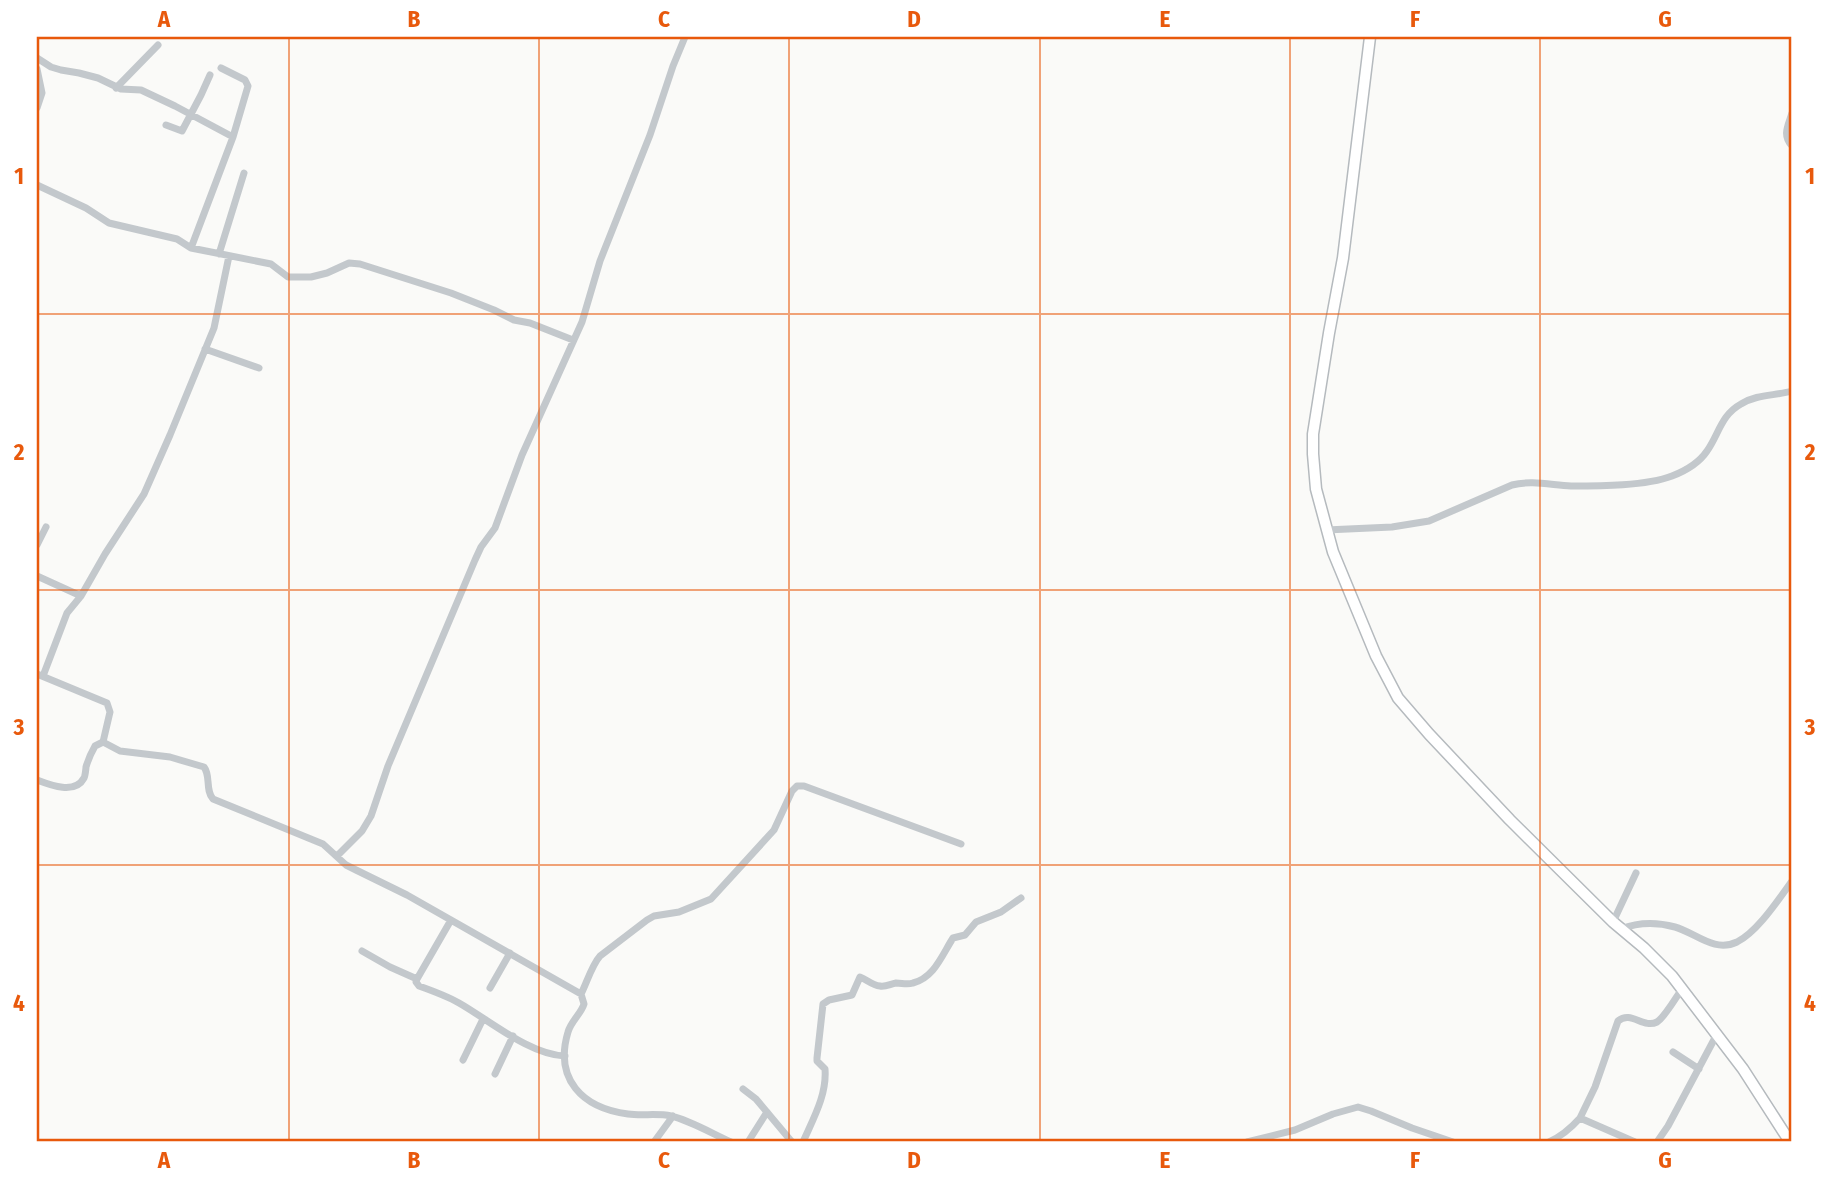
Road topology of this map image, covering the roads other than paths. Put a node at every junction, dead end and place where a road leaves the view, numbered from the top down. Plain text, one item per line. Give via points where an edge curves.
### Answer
1 (685, 37) edge
2 (1370, 37) edge
3 (158, 45) dead end
4 (37, 58) edge
5 (221, 68) dead end
6 (37, 69) edge
7 (210, 75) dead end
8 (116, 88) junction
9 (37, 108) edge
10 (1792, 113) edge
11 (190, 114) junction
12 (166, 125) dead end
13 (233, 137) junction
14 (1792, 146) edge
15 (244, 173) dead end
16 (37, 185) edge
17 (191, 248) junction
18 (219, 254) junction
19 (229, 256) junction
20 (573, 340) junction
21 (205, 349) junction
22 (259, 368) dead end
23 (1792, 391) edge
24 (46, 527) dead end
25 (1326, 530) junction
26 (37, 545) edge
27 (37, 576) edge
28 (81, 596) junction
29 (40, 675) edge
30 (103, 743) junction
31 (37, 780) edge
32 (961, 844) dead end
33 (337, 856) junction
34 (1636, 873) dead end
35 (1792, 881) edge
36 (1783, 892) junction
37 (1792, 896) edge
38 (1021, 898) dead end
39 (451, 920) junction
40 (1617, 926) junction
41 (362, 951) dead end
42 (510, 953) junction
43 (417, 979) junction
44 (490, 988) dead end
45 (1682, 989) junction
46 (581, 994) junction
47 (484, 1019) junction
48 (1717, 1034) junction
49 (513, 1036) junction
50 (1673, 1052) dead end
51 (565, 1056) junction
52 (463, 1059) dead end
53 (1699, 1069) junction
54 (495, 1074) dead end
55 (743, 1089) dead end
56 (767, 1112) junction
57 (673, 1116) junction
58 (1580, 1118) junction
59 (654, 1142) edge
60 (731, 1142) edge
61 (748, 1142) edge
62 (792, 1142) edge
63 (803, 1142) edge
64 (1247, 1142) edge
65 (1452, 1142) edge
66 (1549, 1142) edge
67 (1635, 1142) edge
68 (1657, 1142) edge
69 (1790, 1142) edge

1 - 20 street
2 - 25 main road via 1343,257 1314,434 1314,480
3 - 8 street
4 - 8 street
5 - 13 street via 248,86
6 - 9 street via 41,93
7 - 11 street
8 - 11 street via 141,90
10 - 14 street via 1786,134
11 - 12 street via 182,131
11 - 13 street
13 - 17 street
15 - 18 street
16 - 17 street via 108,223 177,239
17 - 18 street
18 - 19 street
19 - 20 street via 271,264 294,278 360,264
19 - 21 street
20 - 33 street via 495,528 475,559 371,816
21 - 22 street
21 - 28 street via 144,494
23 - 25 street via 1751,398 1734,408 1700,460 1671,476 1608,485 1521,483 1429,521
24 - 26 street
25 - 40 main road via 1376,656 1398,698 1510,820
27 - 28 street
28 - 29 street via 67,613
29 - 30 street via 107,704 110,712
30 - 31 street via 94,746 79,783 61,787
30 - 33 street via 120,751 204,767 213,799 314,840
32 - 46 street via 797,786 774,830 711,899 647,920 596,960
33 - 39 street
34 - 40 street
35 - 36 street
36 - 37 street
36 - 40 street via 1747,934 1728,945 1710,944 1663,925
38 - 63 street via 953,938 937,965 921,980 882,987 860,977 852,995 823,1004 817,1061 825,1069 825,1082
39 - 42 street
39 - 43 street
40 - 45 main road
41 - 43 street
42 - 44 street
42 - 46 street
43 - 47 street via 419,986 453,999
45 - 48 main road
45 - 58 street via 1657,1021 1648,1024 1627,1016 1618,1021
46 - 51 street via 584,1004 569,1028
47 - 49 street
47 - 52 street
48 - 53 street
48 - 69 main road
49 - 51 street via 537,1049
49 - 54 street
50 - 53 street
51 - 57 street via 569,1081 601,1107
53 - 68 street
55 - 56 street
56 - 61 street
56 - 62 street
57 - 59 street
57 - 60 street
58 - 66 street
58 - 67 street
64 - 65 street via 1358,1107

